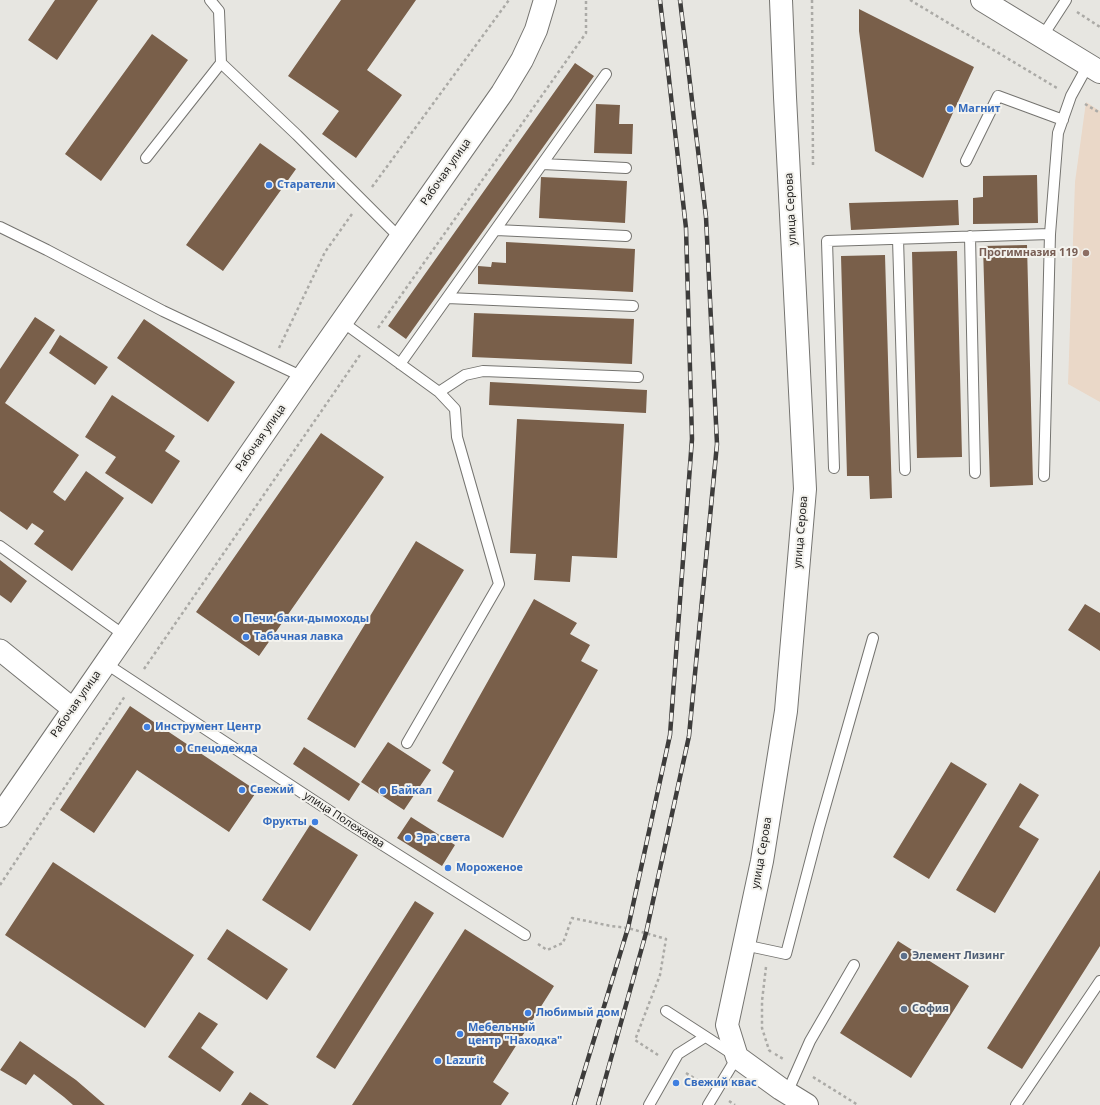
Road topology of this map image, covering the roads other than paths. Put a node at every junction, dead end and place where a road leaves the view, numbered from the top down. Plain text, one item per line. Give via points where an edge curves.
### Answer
1 (210, 0) edge
2 (545, 0) edge
3 (781, 0) edge
4 (982, 0) edge
5 (1065, 2) edge
6 (1042, 37) junction
7 (221, 63) junction
8 (1094, 68) edge
9 (606, 74) dead end
10 (1063, 120) junction
11 (146, 158) dead end
12 (966, 161) dead end
13 (542, 164) junction
14 (626, 168) dead end
15 (0, 227) edge
16 (496, 230) junction
17 (1050, 234) junction
18 (626, 236) dead end
19 (970, 236) junction
20 (400, 238) junction
21 (898, 239) junction
22 (447, 298) junction
23 (633, 306) dead end
24 (341, 321) junction
25 (400, 364) junction
26 (303, 377) junction
27 (638, 377) dead end
28 (439, 392) junction
29 (834, 468) dead end
30 (904, 470) dead end
31 (975, 473) dead end
32 (1044, 476) dead end
33 (0, 546) edge
34 (124, 635) junction
35 (873, 638) dead end
36 (0, 650) edge
37 (105, 663) junction
38 (73, 709) junction
39 (407, 743) dead end
40 (0, 816) edge
41 (525, 935) road end
42 (744, 945) junction
43 (854, 965) dead end
44 (1100, 981) edge
45 (666, 1011) dead end
46 (705, 1037) junction
47 (737, 1057) junction
48 (787, 1093) junction
49 (649, 1105) edge
50 (708, 1105) edge
51 (806, 1105) edge
52 (1016, 1105) edge

1 - 7 lane via 219,11
2 - 20 street, Рабочая улица via 536,30 502,93
3 - 42 street, улица Серова via 805,489 786,711 762,861
4 - 6 street
5 - 6 lane
6 - 8 street
7 - 11 lane
7 - 20 lane
8 - 10 lane via 1071,96
9 - 13 lane
10 - 12 lane via 998,96
10 - 17 lane via 1058,133
13 - 14 lane
13 - 16 lane
15 - 26 lane via 163,311
16 - 18 lane
16 - 22 lane
17 - 19 lane
17 - 32 lane
19 - 21 lane
19 - 31 lane
20 - 24 street, Рабочая улица
21 - 29 lane via 827,241
21 - 30 lane
22 - 23 lane
22 - 25 lane
24 - 25 lane
24 - 26 street, Рабочая улица
25 - 28 lane
26 - 34 street, Рабочая улица
27 - 28 lane via 483,371 465,375
28 - 39 lane via 455,408 458,437 499,584
33 - 34 lane
34 - 37 street, Рабочая улица
35 - 42 lane via 786,954
36 - 38 street
37 - 38 street, Рабочая улица
37 - 41 lane, улица Полежаева via 351,826
38 - 40 street, Рабочая улица
42 - 47 street, улица Серова via 727,1025
43 - 48 lane via 810,1041
44 - 52 lane
45 - 46 lane
46 - 47 lane
46 - 49 lane via 678,1054
47 - 48 street
47 - 50 lane
48 - 51 street

